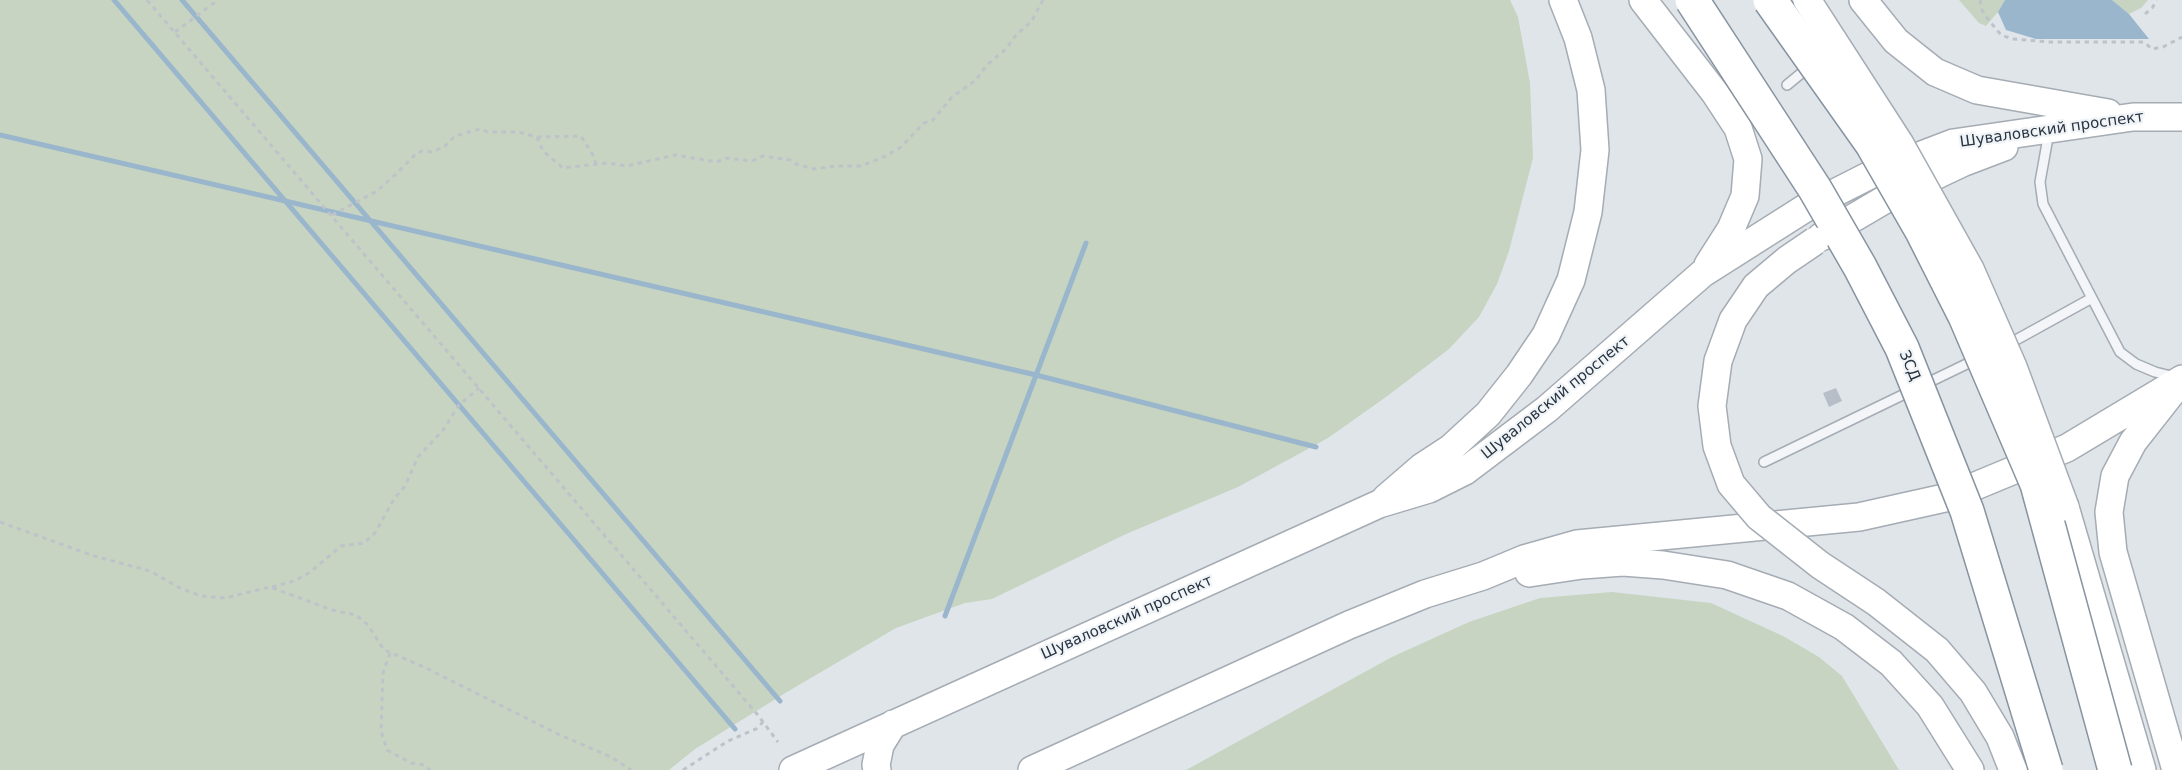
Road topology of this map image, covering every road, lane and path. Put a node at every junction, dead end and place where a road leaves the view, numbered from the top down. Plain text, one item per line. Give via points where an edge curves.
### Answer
1 (147, 0) edge
2 (218, 0) edge
3 (1043, 0) edge
4 (1563, 0) edge
5 (1643, 0) edge
6 (1692, 0) edge
7 (1770, 0) edge
8 (1809, 0) edge
9 (1863, 0) edge
10 (1980, 0) edge
11 (2156, 0) edge
12 (2145, 14) dead end
13 (175, 32) junction
14 (2182, 37) edge
15 (1787, 85) dead end
16 (2133, 117) junction
17 (2182, 117) edge
18 (2050, 129) junction
19 (537, 137) junction
20 (596, 164) junction
21 (332, 216) junction
22 (1703, 273) junction
23 (2092, 297) junction
24 (2182, 379) edge
25 (478, 388) junction
26 (1764, 462) dead end
27 (1379, 504) junction
28 (0, 522) edge
29 (1483, 576) junction
30 (270, 587) junction
31 (390, 653) junction
32 (763, 722) junction
33 (893, 723) junction
34 (778, 742) dead end
35 (430, 770) edge
36 (631, 770) edge
37 (683, 770) edge
38 (793, 770) edge
39 (877, 770) edge
40 (1032, 770) edge
41 (1970, 770) edge
42 (2013, 770) edge
43 (2046, 770) edge
44 (2115, 770) edge
45 (2142, 770) edge
46 (2176, 770) edge

1 - 13 path
2 - 13 path
3 - 20 path via 1031,22 976,80 961,89 901,147 873,162 814,169 763,156 717,162 675,155 627,166
4 - 27 main road via 1578,38 1591,90 1595,150 1588,212 1571,280 1546,335 1488,414
5 - 22 main road via 1721,102 1738,128 1748,159 1745,196 1731,229
6 - 43 highway, ЗСД, bridge via 1815,189 1902,348 1967,511
7 - 44 highway, bridge via 1872,144 1965,316 2037,484
8 - 15 lane via 1815,34 1804,71
8 - 45 main road, bridge via 1900,144 1970,269 2013,367 2066,507
9 - 16 main road via 1896,41 1935,72 1966,86
10 - 14 path via 1986,18 2001,35 2013,39 2144,42 2152,49
11 - 12 path
13 - 21 path
16 - 17 main road, Шуваловский проспект
16 - 18 main road, Шуваловский проспект
18 - 22 main road, Шуваловский проспект via 1953,143 1872,174 1807,207
18 - 23 lane via 2040,182 2043,204
18 - 42 main road, bridge via 1962,163 1884,200 1815,241 1756,285 1733,320 1718,361 1712,406 1717,446 1731,484 1759,517 1937,650 1973,692 2000,736
19 - 20 path via 543,151 563,168
19 - 20 path via 582,136
19 - 21 path via 480,129 465,132 432,152 416,153 377,191
21 - 25 path
22 - 27 main road, Шуваловский проспект via 1547,409 1465,471 1429,489
23 - 24 lane via 2120,352 2154,372
23 - 26 lane via 2015,341 1858,413
24 - 29 main road via 2067,448 1950,497 1859,517 1577,544
24 - 46 main road via 2133,442 2115,476 2109,512 2113,552
25 - 30 path via 459,405 444,429 418,457 375,534 364,543 341,546 294,581
25 - 32 path
27 - 33 main road, Шуваловский проспект
28 - 30 path via 94,556 150,571 201,596 225,598
29 - 40 main road via 1425,594 1349,626
29 - 41 main road via 1623,562 1727,575 1788,596 1844,627 1891,663 1930,706
30 - 31 path via 356,615
31 - 35 path via 383,673 381,731 387,750
31 - 36 path
32 - 34 path
32 - 37 path
33 - 38 main road, Шуваловский проспект
33 - 39 main road via 880,745

